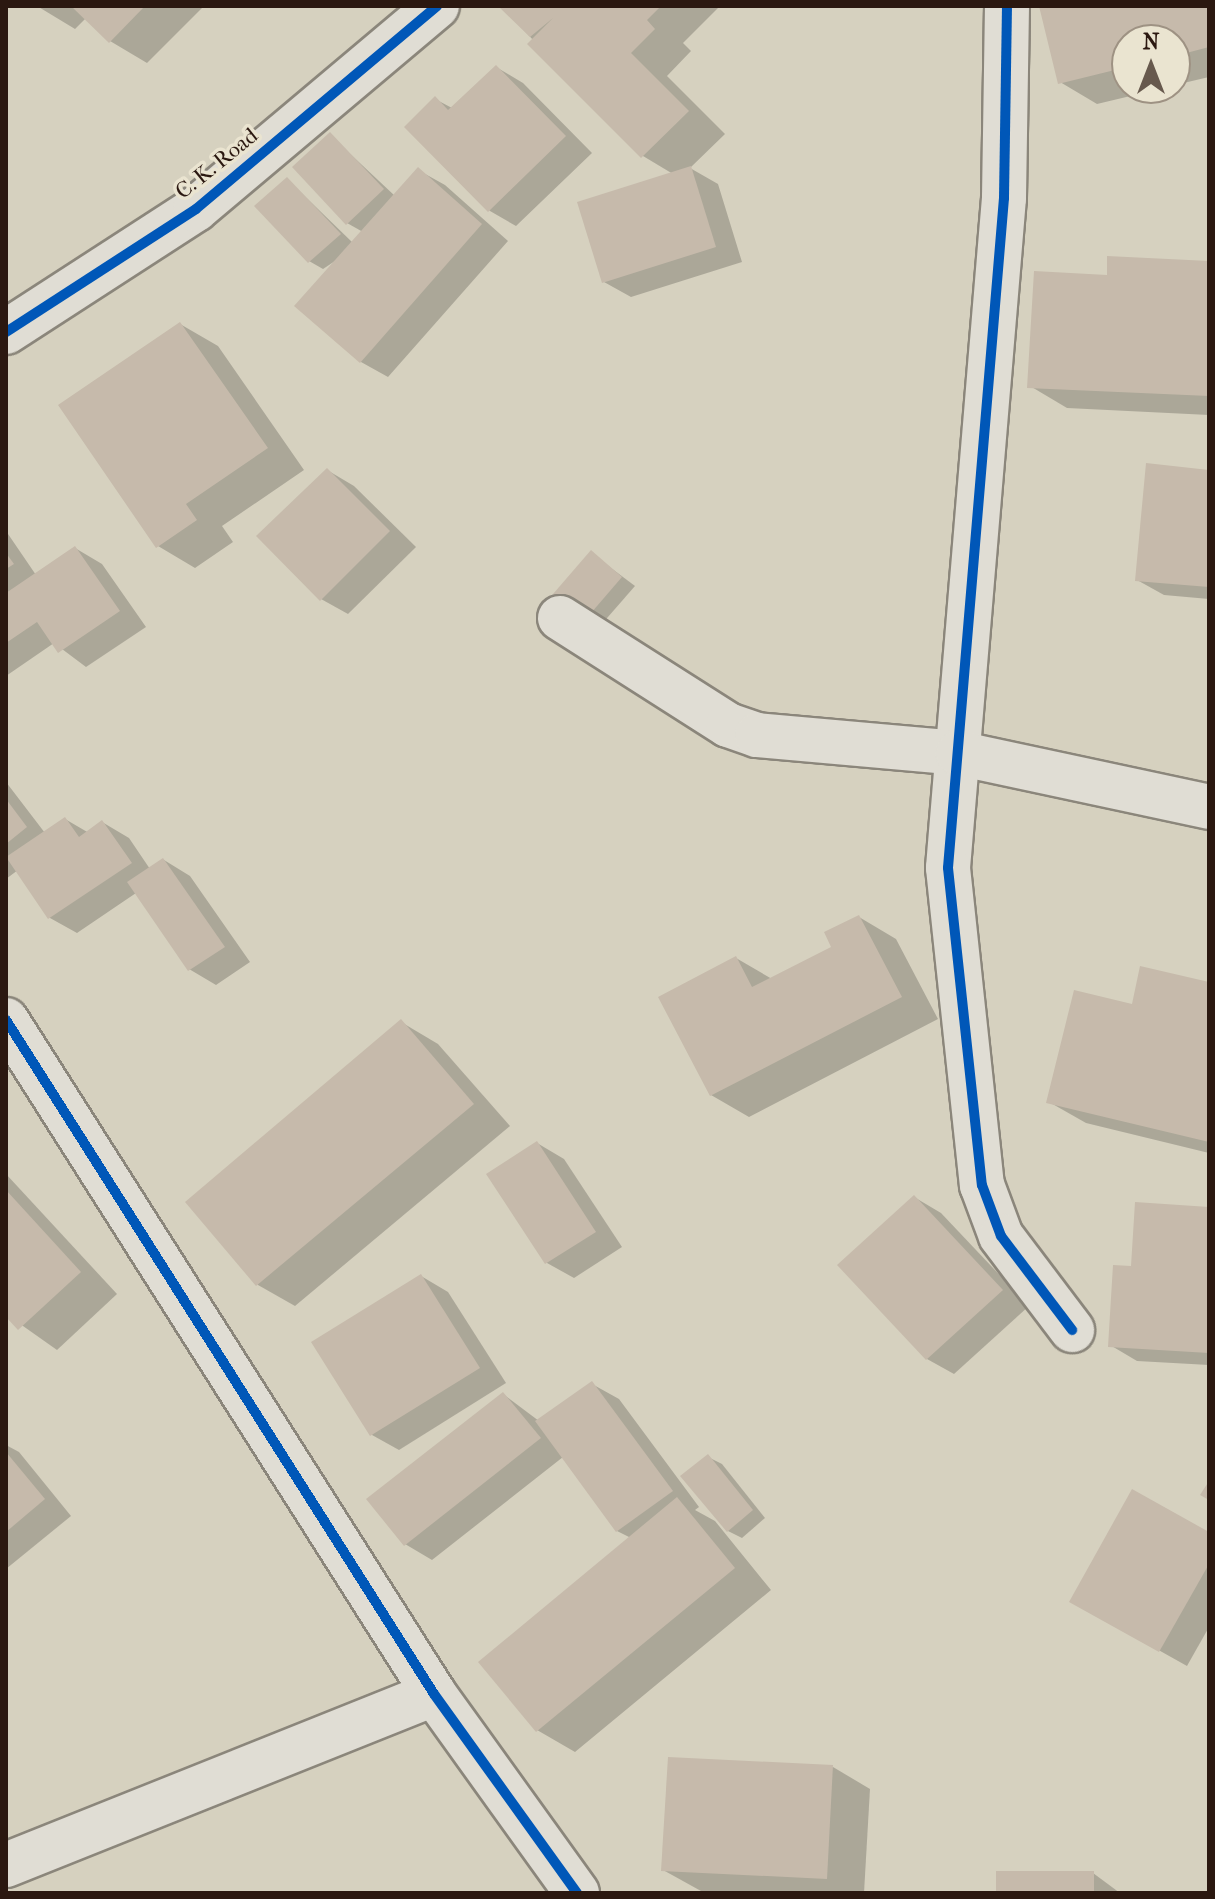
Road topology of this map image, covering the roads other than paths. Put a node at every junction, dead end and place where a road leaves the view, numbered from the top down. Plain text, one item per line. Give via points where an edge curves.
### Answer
1 (437, 6) edge
2 (1007, 6) edge
3 (6, 332) edge
4 (560, 618) dead end
5 (958, 753) junction
6 (1209, 807) edge
7 (6, 1020) edge
8 (1072, 1330) dead end
9 (434, 1694) junction
10 (6, 1865) edge
11 (577, 1893) edge

1 - 3 street, C. K. Road via 196,209
2 - 5 street via 1004,198
4 - 5 street via 728,725 757,735
5 - 6 street
5 - 8 street via 948,868 982,1185 1001,1236
7 - 9 street
9 - 10 street
9 - 11 street

